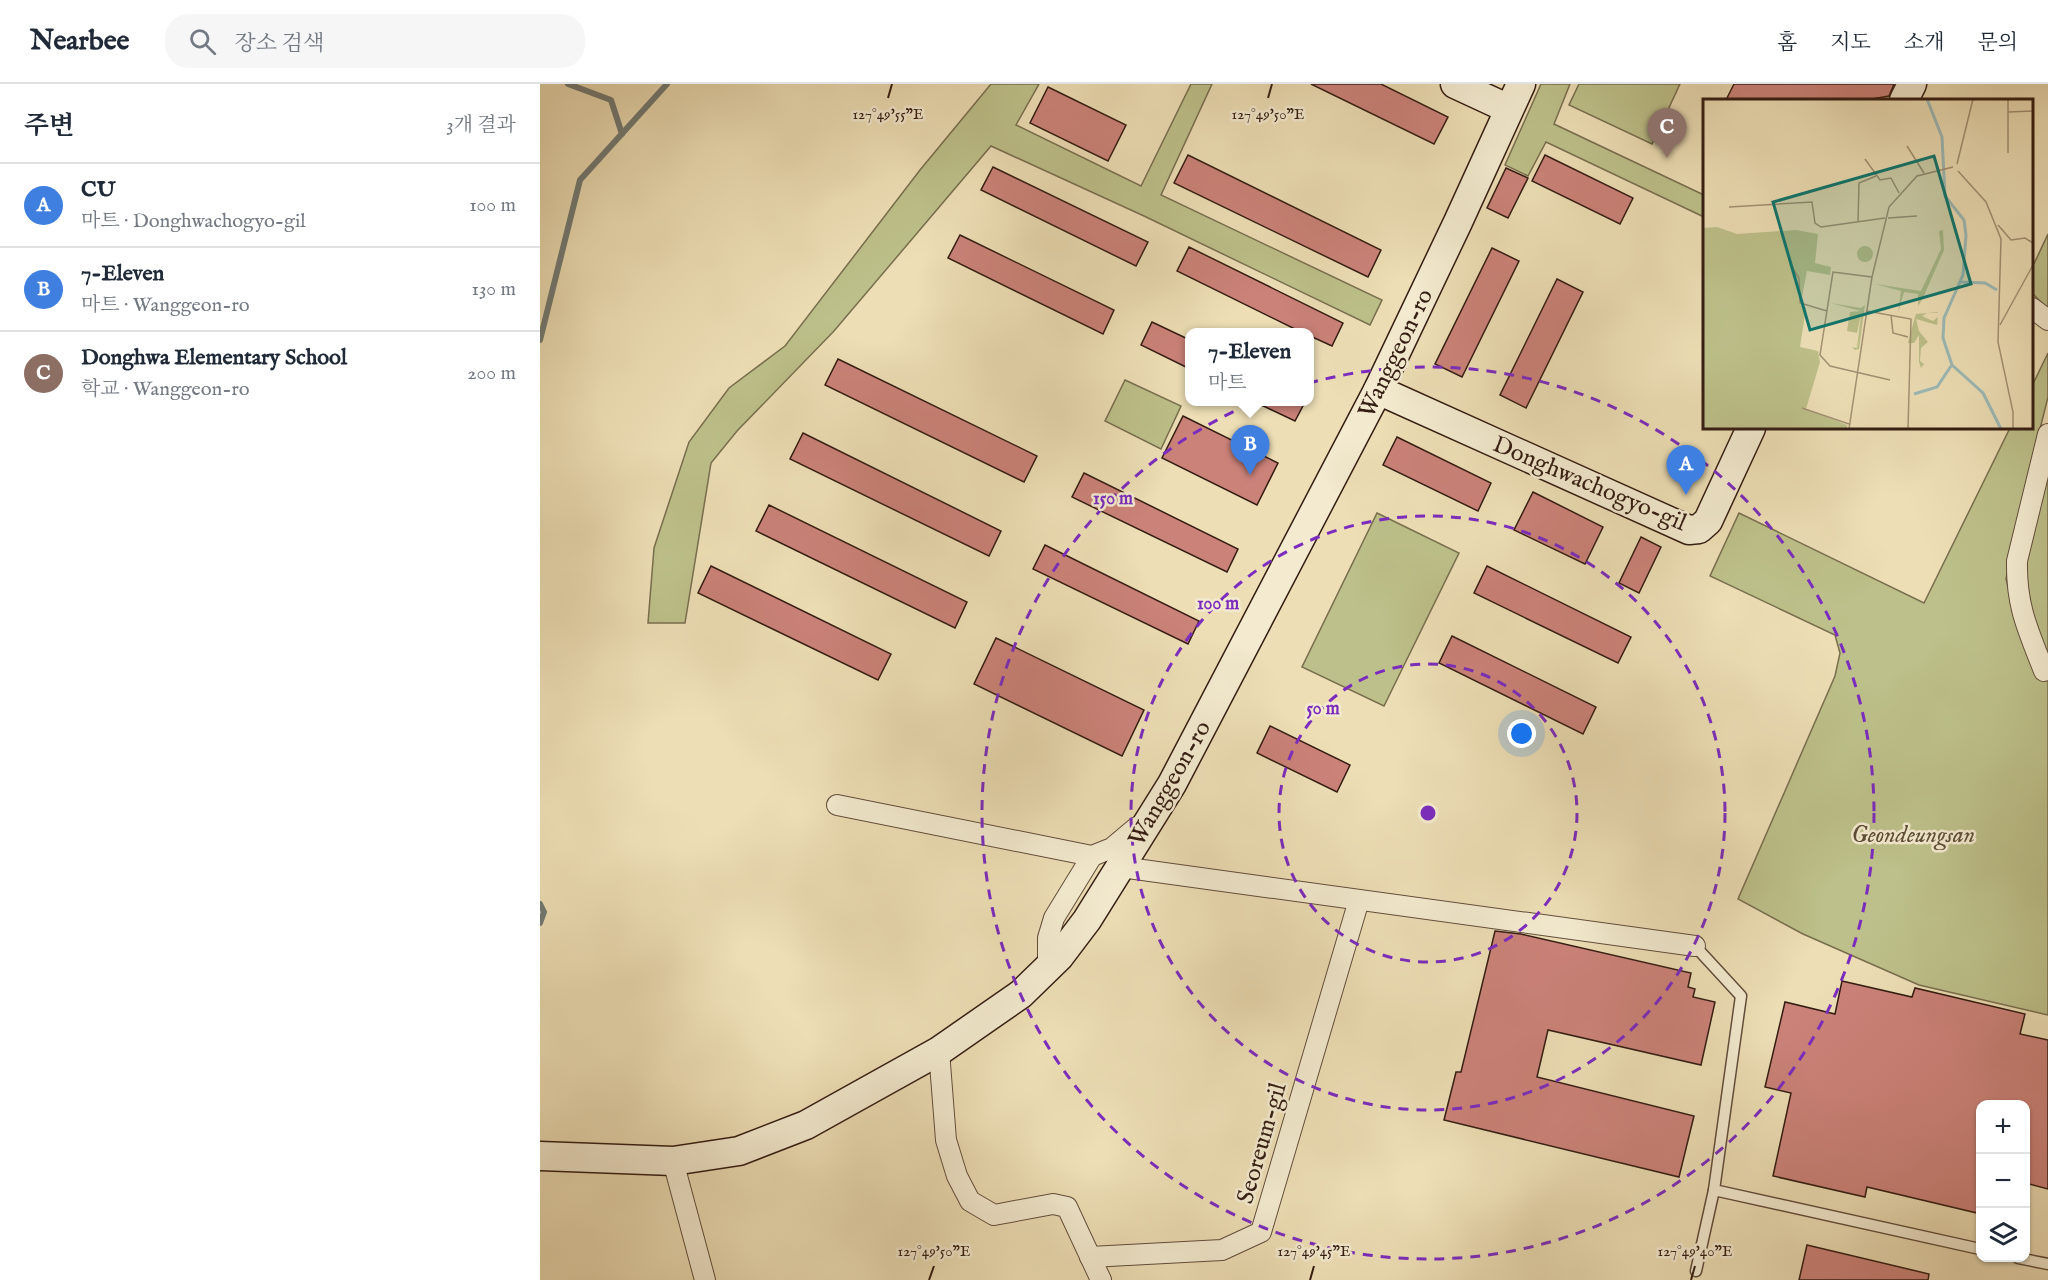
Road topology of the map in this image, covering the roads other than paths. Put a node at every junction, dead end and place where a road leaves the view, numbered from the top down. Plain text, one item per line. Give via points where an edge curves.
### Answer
1 (1455, 84) edge
2 (1521, 84) edge
3 (1912, 84) edge
4 (1904, 99) edge
5 (1509, 109) junction
6 (2033, 309) edge
7 (2048, 320) edge
8 (1377, 390) junction
9 (1751, 429) edge
10 (2048, 434) edge
11 (2044, 671) dead end
12 (837, 805) dead end
13 (1153, 814) junction
14 (1092, 856) junction
15 (1121, 867) junction
16 (1359, 900) junction
17 (1695, 946) joint
18 (1048, 968) junction
19 (939, 1051) junction
20 (540, 1156) edge
21 (673, 1161) junction
22 (1714, 1190) junction
23 (1976, 1248) edge
24 (1090, 1257) junction
25 (2030, 1260) edge
26 (2048, 1264) edge
27 (1696, 1271) dead end
28 (705, 1280) edge
29 (1101, 1280) edge

1 - 5 street
2 - 5 street, Wanggeon-ro
3 - 4 street
5 - 8 street, Wanggeon-ro
6 - 7 street
8 - 9 street, Donghwachogyo-gil via 1689,530 1699,529 1708,520
8 - 13 street, Wanggeon-ro
10 - 11 street via 2017,561 2016,581 2022,615
12 - 14 street
13 - 14 street via 1112,848
13 - 15 street, Wanggeon-ro
14 - 18 street via 1054,918 1048,938
15 - 16 street
15 - 18 street, Wanggeon-ro via 1087,920
16 - 17 street
16 - 24 street, Seoreum-gil via 1261,1232 1222,1250
17 - 22 lane via 1741,996
18 - 19 street, Wanggeon-ro via 1021,994
19 - 21 street, Wanggeon-ro via 806,1125 739,1151
19 - 24 street via 946,1140 970,1201 994,1215 1053,1204 1067,1208
20 - 21 street, Wanggeon-ro
21 - 28 street
22 - 23 lane
22 - 27 lane
24 - 29 street
25 - 26 lane

